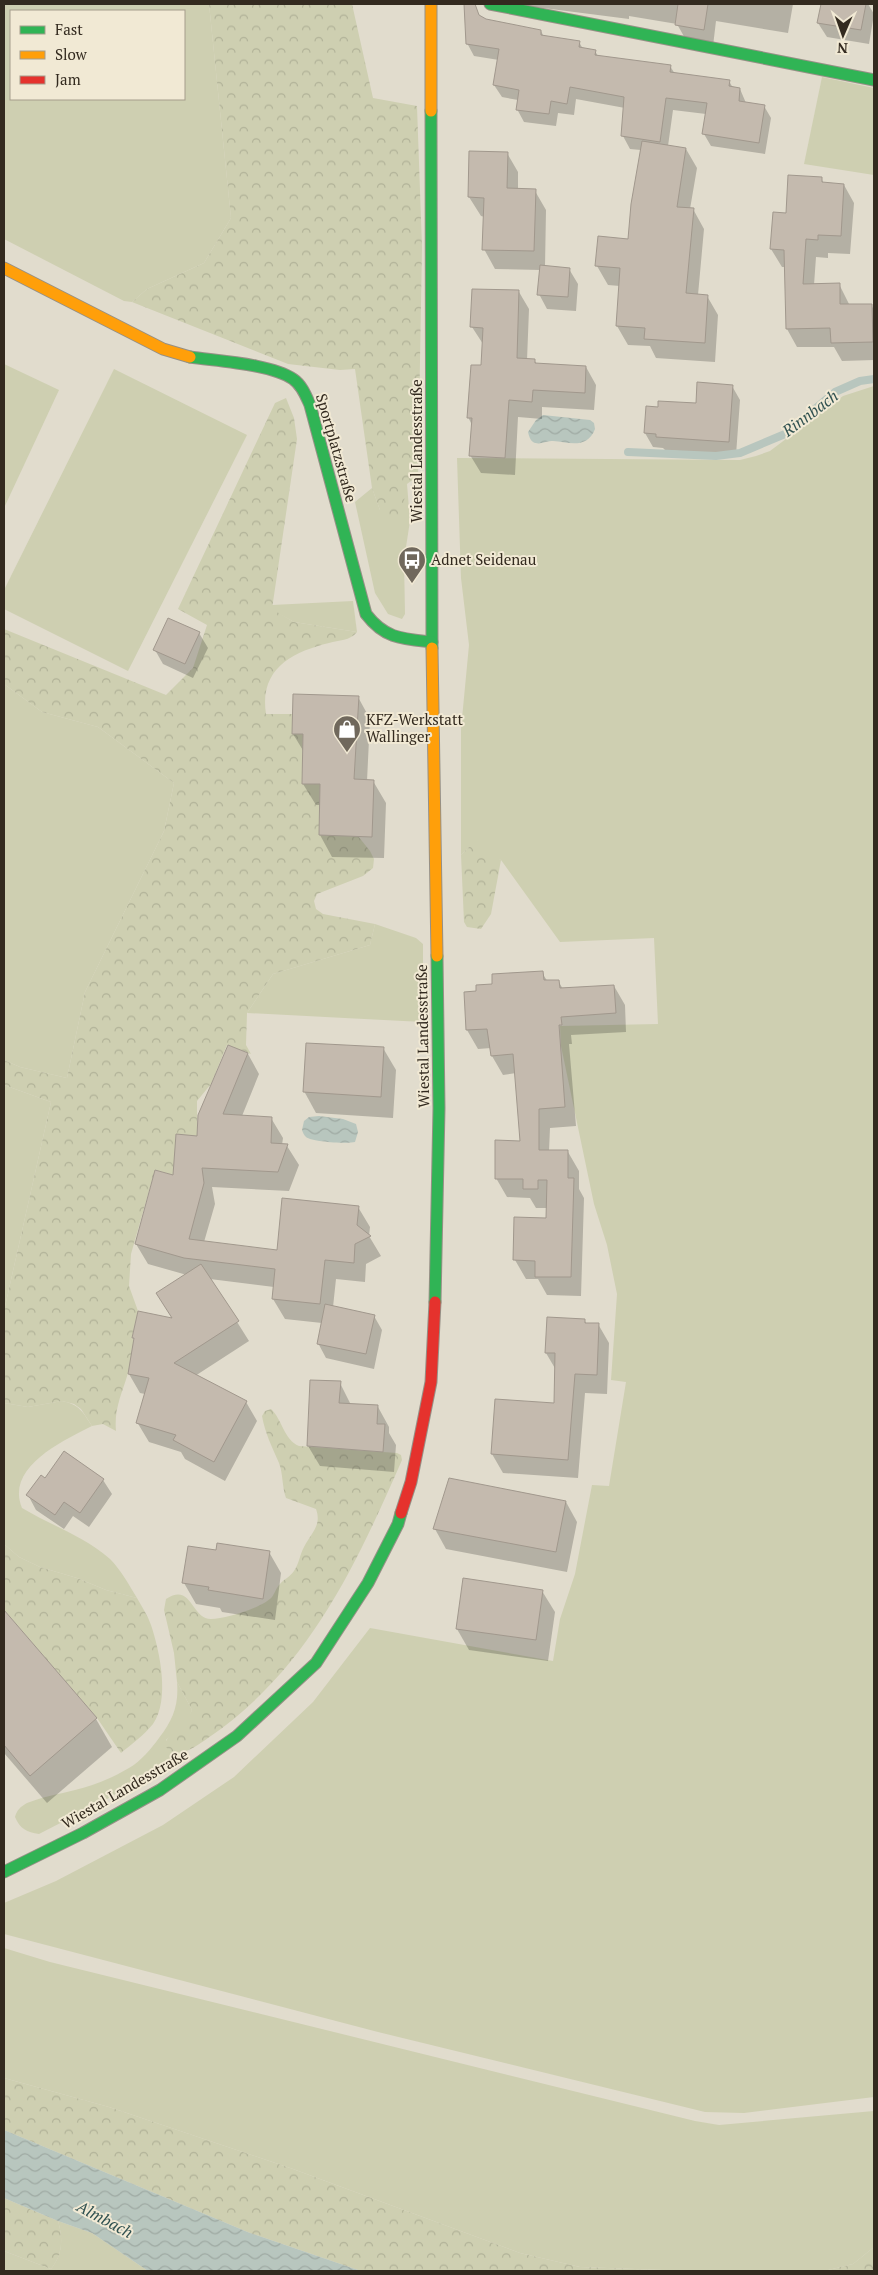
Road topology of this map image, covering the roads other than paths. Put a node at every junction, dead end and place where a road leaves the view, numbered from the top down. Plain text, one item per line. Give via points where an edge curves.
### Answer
1 (431, 4) edge
2 (490, 4) edge
3 (874, 80) edge
4 (4, 268) edge
5 (432, 642) junction
6 (4, 1872) edge

1 - 5 main road, Wiestal Landesstraße
2 - 3 main road
4 - 5 main road, Sportplatzstraße via 163,349 186,356 275,370 294,379 302,387 310,405 366,614 386,634
5 - 6 main road, Wiestal Landesstraße via 439,1108 437,1280 429,1398 411,1482 398,1524 368,1583 316,1663 237,1736 160,1790

